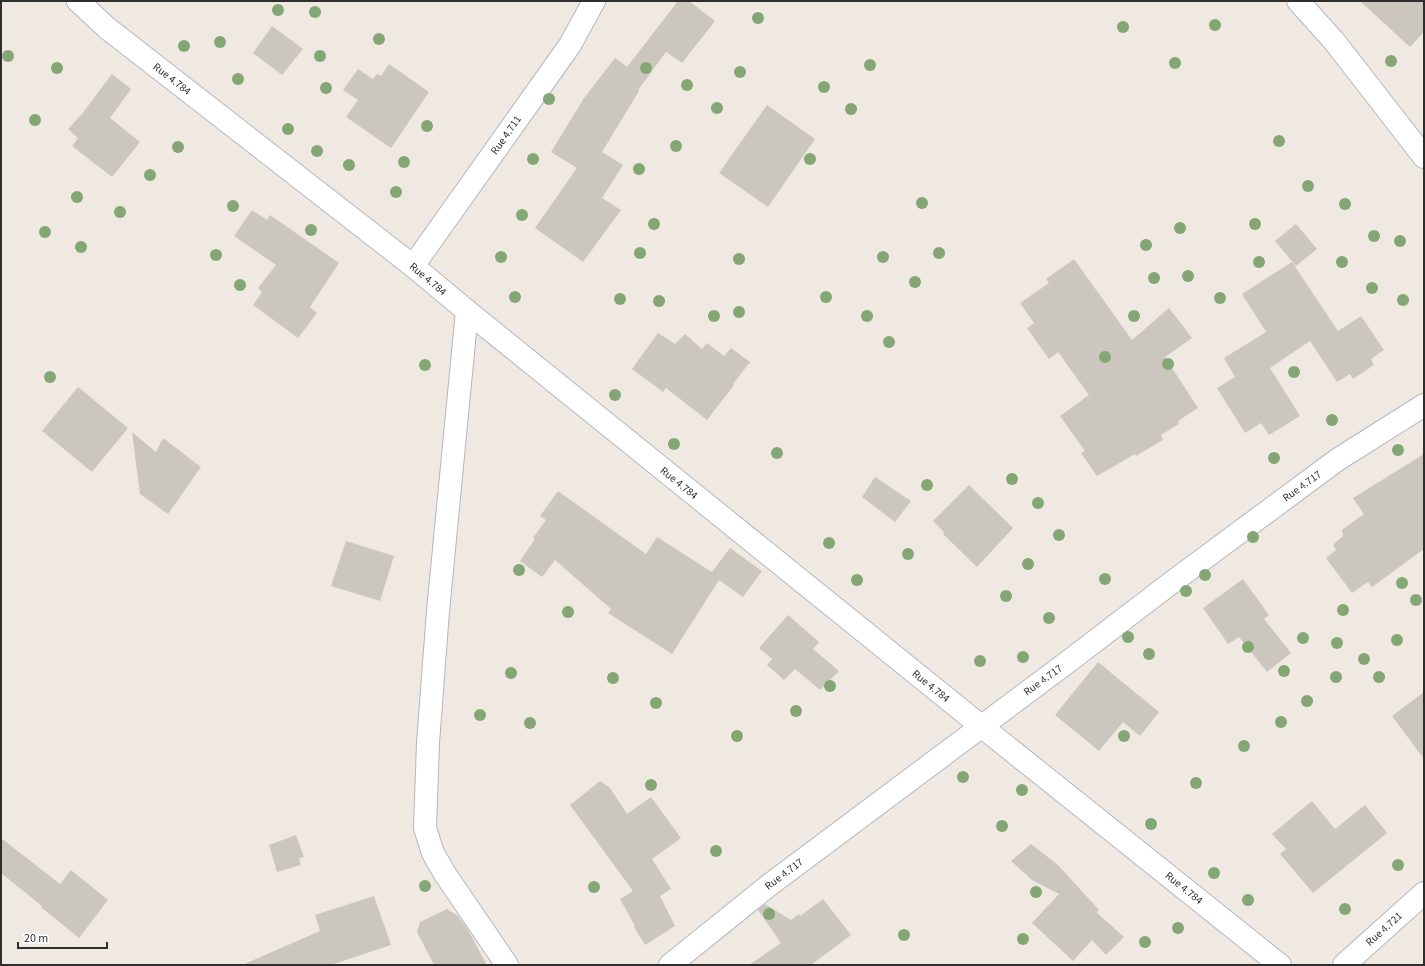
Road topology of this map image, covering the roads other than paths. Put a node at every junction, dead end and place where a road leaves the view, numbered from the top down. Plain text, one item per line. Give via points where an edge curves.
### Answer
1 (78, 1) edge
2 (594, 1) edge
3 (1298, 1) edge
4 (1424, 157) edge
5 (413, 266) junction
6 (467, 311) junction
7 (1424, 405) edge
8 (981, 726) junction
9 (1424, 893) edge
10 (507, 965) edge
11 (670, 965) edge
12 (1280, 965) edge
13 (1344, 965) edge

1 - 5 street, Rue 4.784 via 113,33
2 - 5 street, Rue 4.711 via 570,45
3 - 4 street via 1334,41
5 - 6 street, Rue 4.784
6 - 8 street, Rue 4.784
6 - 10 street via 438,612 428,743 426,828 433,853 445,874
7 - 8 street, Rue 4.717 via 1337,460
8 - 11 street, Rue 4.717 via 768,886
8 - 12 street, Rue 4.784
9 - 13 street, Rue 4.721

